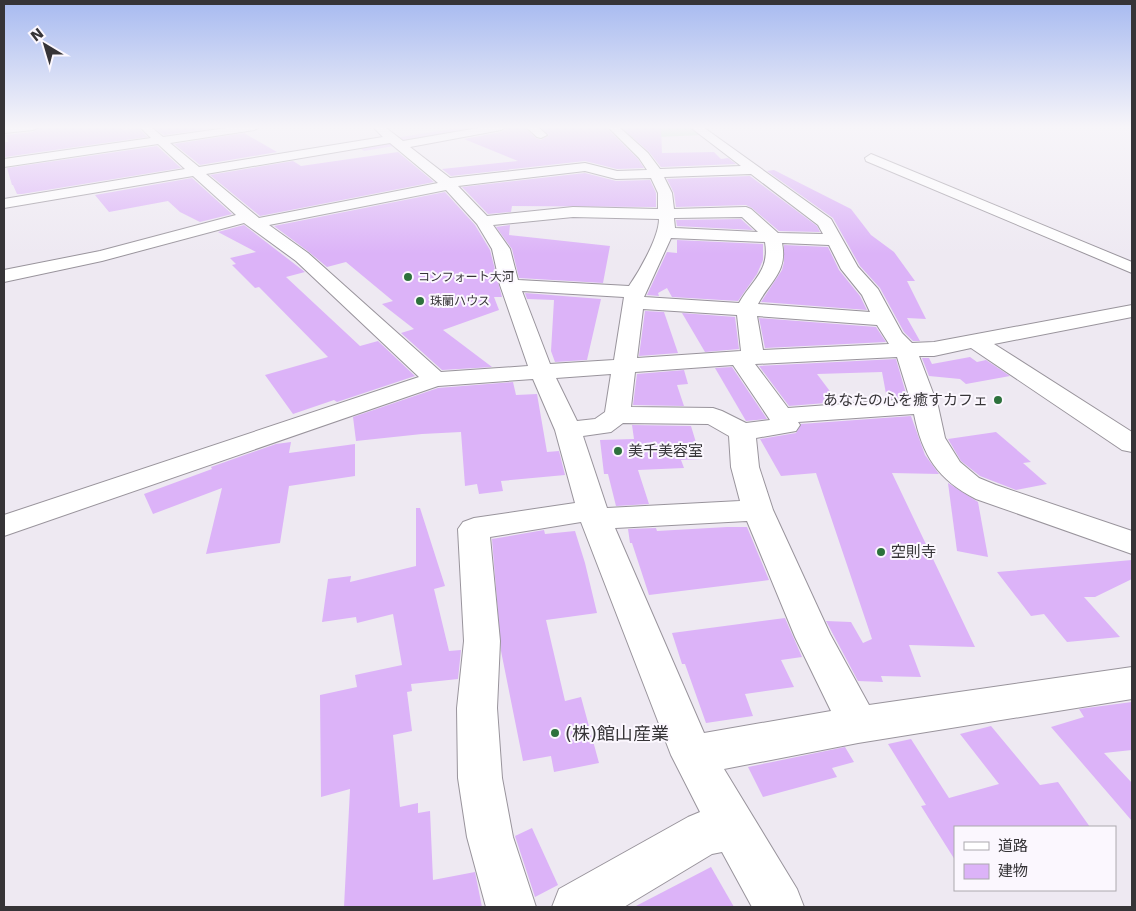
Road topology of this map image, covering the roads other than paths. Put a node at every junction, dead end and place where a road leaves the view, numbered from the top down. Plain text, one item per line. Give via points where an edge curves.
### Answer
1 (193, 170) edge
2 (228, 170) edge
3 (430, 170) edge
4 (565, 170) edge
5 (600, 170) edge
6 (653, 170) edge
7 (754, 170) joint
8 (898, 170) edge
9 (656, 174) junction
10 (199, 175) junction
11 (372, 184) dead end
12 (448, 184) junction
13 (316, 194) dead end
14 (393, 196) junction
15 (525, 203) dead end
16 (4, 204) edge
17 (335, 208) junction
18 (666, 214) junction
19 (539, 216) junction
20 (252, 220) junction
21 (483, 221) junction
22 (665, 233) junction
23 (773, 238) junction
24 (835, 240) junction
25 (1132, 268) edge
26 (4, 276) edge
27 (510, 285) junction
28 (634, 297) junction
29 (746, 310) junction
30 (1132, 312) edge
31 (884, 320) junction
32 (976, 342) junction
33 (906, 350) junction
34 (746, 358) junction
35 (623, 366) junction
36 (544, 371) junction
37 (435, 379) junction
38 (925, 406) junction
39 (617, 416) junction
40 (780, 416) junction
41 (568, 430) junction
42 (742, 432) junction
43 (1132, 444) edge
44 (758, 510) junction
45 (594, 514) junction
46 (4, 526) edge
47 (1132, 543) edge
48 (1132, 683) edge
49 (858, 725) junction
50 (692, 756) junction
51 (732, 827) junction
52 (511, 907) edge
53 (577, 907) edge
54 (779, 907) edge

1 - 10 street
2 - 10 street
3 - 12 street
4 - 12 street
5 - 9 street via 616,175
6 - 9 street
7 - 9 street
7 - 24 street via 825,222
8 - 25 street
9 - 18 street via 665,193
10 - 16 street
10 - 20 street
11 - 14 street
12 - 14 street
12 - 21 street
13 - 17 street
14 - 17 street
15 - 19 street
17 - 20 street
18 - 19 street via 614,206
18 - 22 street
18 - 23 street via 746,212
19 - 21 street
20 - 26 street
20 - 37 street via 302,257
21 - 27 street via 500,249
22 - 23 street
22 - 28 street
23 - 24 street
23 - 29 street via 774,265
24 - 31 street via 850,269 871,293
27 - 28 street
27 - 36 street via 535,356
28 - 29 street
28 - 35 street
29 - 31 street
29 - 34 street
30 - 32 street
31 - 33 street
32 - 33 street
32 - 43 street
33 - 34 street
33 - 38 street
34 - 35 street
34 - 40 street
35 - 36 street
35 - 39 street
36 - 37 street
36 - 41 street
37 - 46 street
38 - 40 street
38 - 47 street via 932,438 949,467 969,484
39 - 41 street via 602,426
39 - 42 street via 713,416
40 - 42 street via 787,425
41 - 45 street
42 - 44 street via 745,467
44 - 45 street
44 - 49 street via 813,637
45 - 50 street
45 - 52 street via 474,529 482,641 477,708 480,778 490,837
48 - 49 street
49 - 50 street
50 - 51 street
51 - 53 street via 704,832
51 - 54 street

